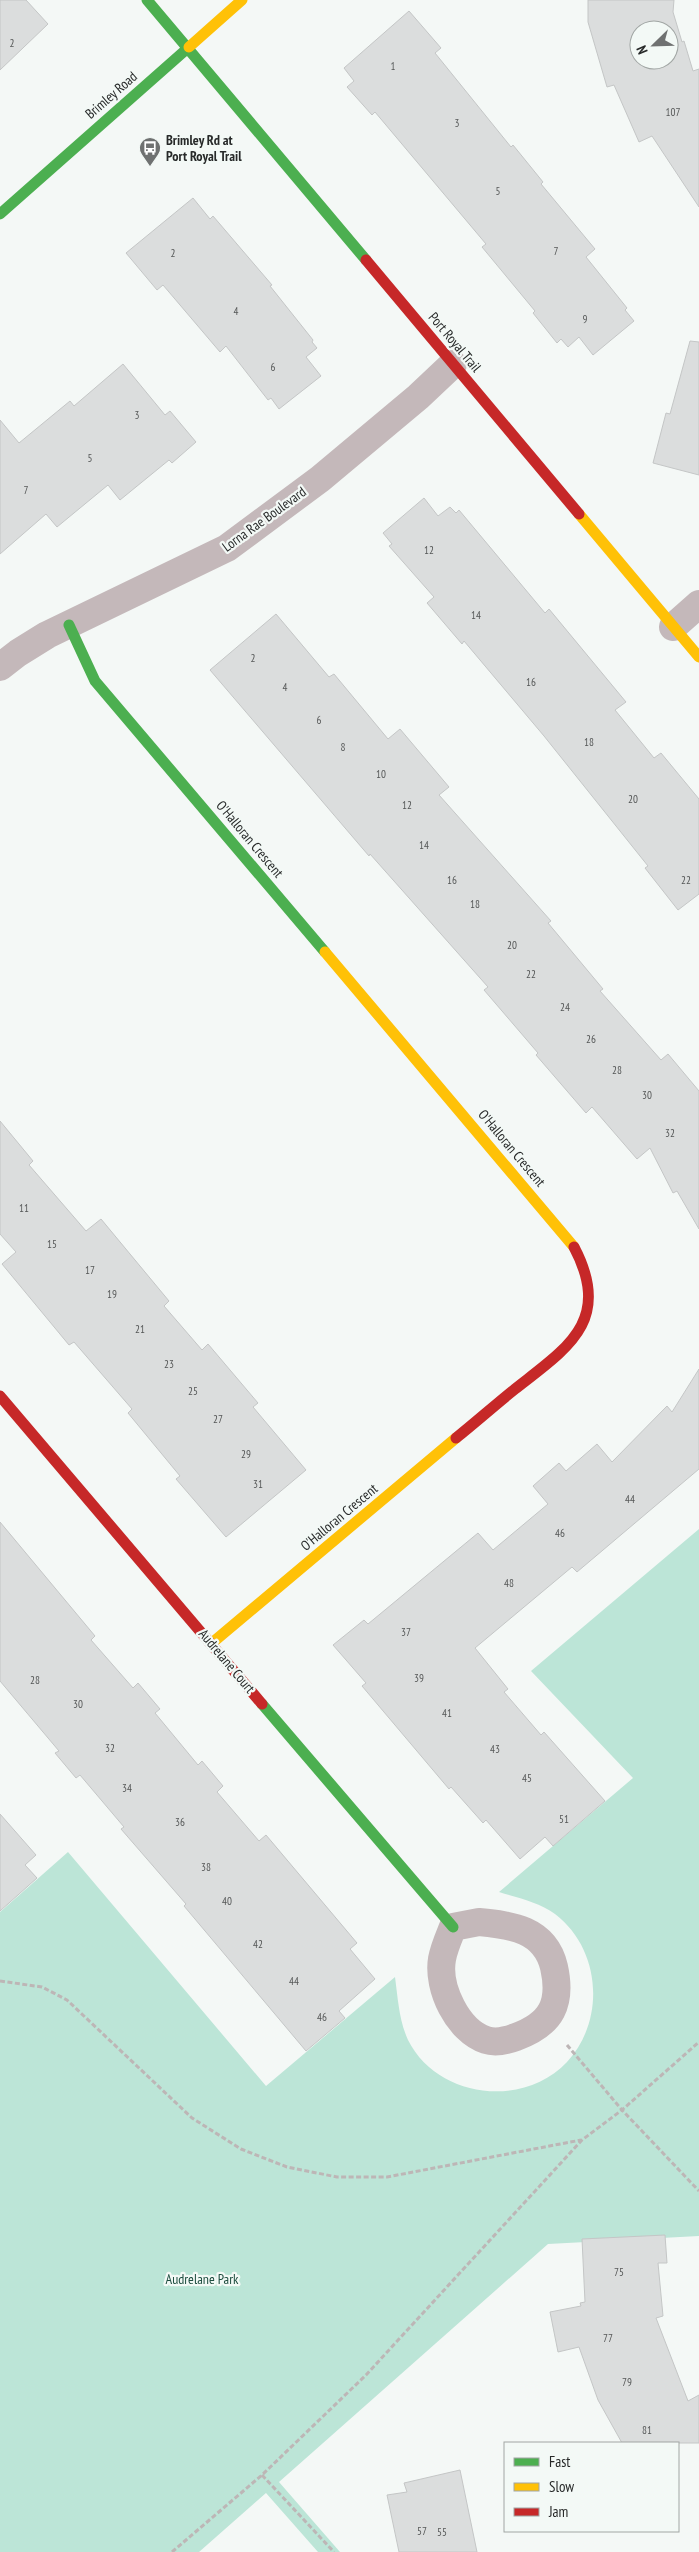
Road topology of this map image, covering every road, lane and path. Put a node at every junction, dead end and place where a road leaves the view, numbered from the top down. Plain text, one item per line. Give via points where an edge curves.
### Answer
1 (147, 0) edge
2 (242, 0) edge
3 (187, 47) junction
4 (0, 214) edge
5 (453, 364) junction
6 (699, 604) edge
7 (69, 625) junction
8 (673, 627) junction
9 (699, 657) edge
10 (0, 667) edge
11 (0, 1396) edge
12 (212, 1643) junction
13 (453, 1927) junction
14 (0, 1981) edge
15 (546, 2021) junction
16 (699, 2042) edge
17 (622, 2110) junction
18 (582, 2140) junction
19 (699, 2191) edge
20 (262, 2475) junction
21 (172, 2552) edge
22 (334, 2552) edge

1 - 3 street, Port Royal Trail
2 - 3 street, Brimley Road
3 - 4 street, Brimley Road
3 - 5 street, Port Royal Trail
5 - 7 street, Lorna Rae Boulevard via 351,454 227,548
5 - 8 street, Port Royal Trail
6 - 8 street
7 - 10 street, Lorna Rae Boulevard
7 - 12 street, O'Halloran Crescent via 96,681 570,1240 585,1270 590,1294 580,1332 564,1351
8 - 9 street, Port Royal Trail
11 - 12 street, Audrelane Court
12 - 13 street, Audrelane Court
13 - 15 street via 479,1922 512,1925 538,1939 552,1961 557,1984 553,2010
13 - 15 street via 442,1960 445,1990 454,2013 466,2027 487,2041 509,2040
14 - 18 path via 42,1987 67,2000 192,2118 241,2149 286,2167 337,2177 386,2177
15 - 17 path
16 - 17 path
17 - 18 path
17 - 19 path
18 - 20 path via 375,2366
20 - 21 path
20 - 22 path

